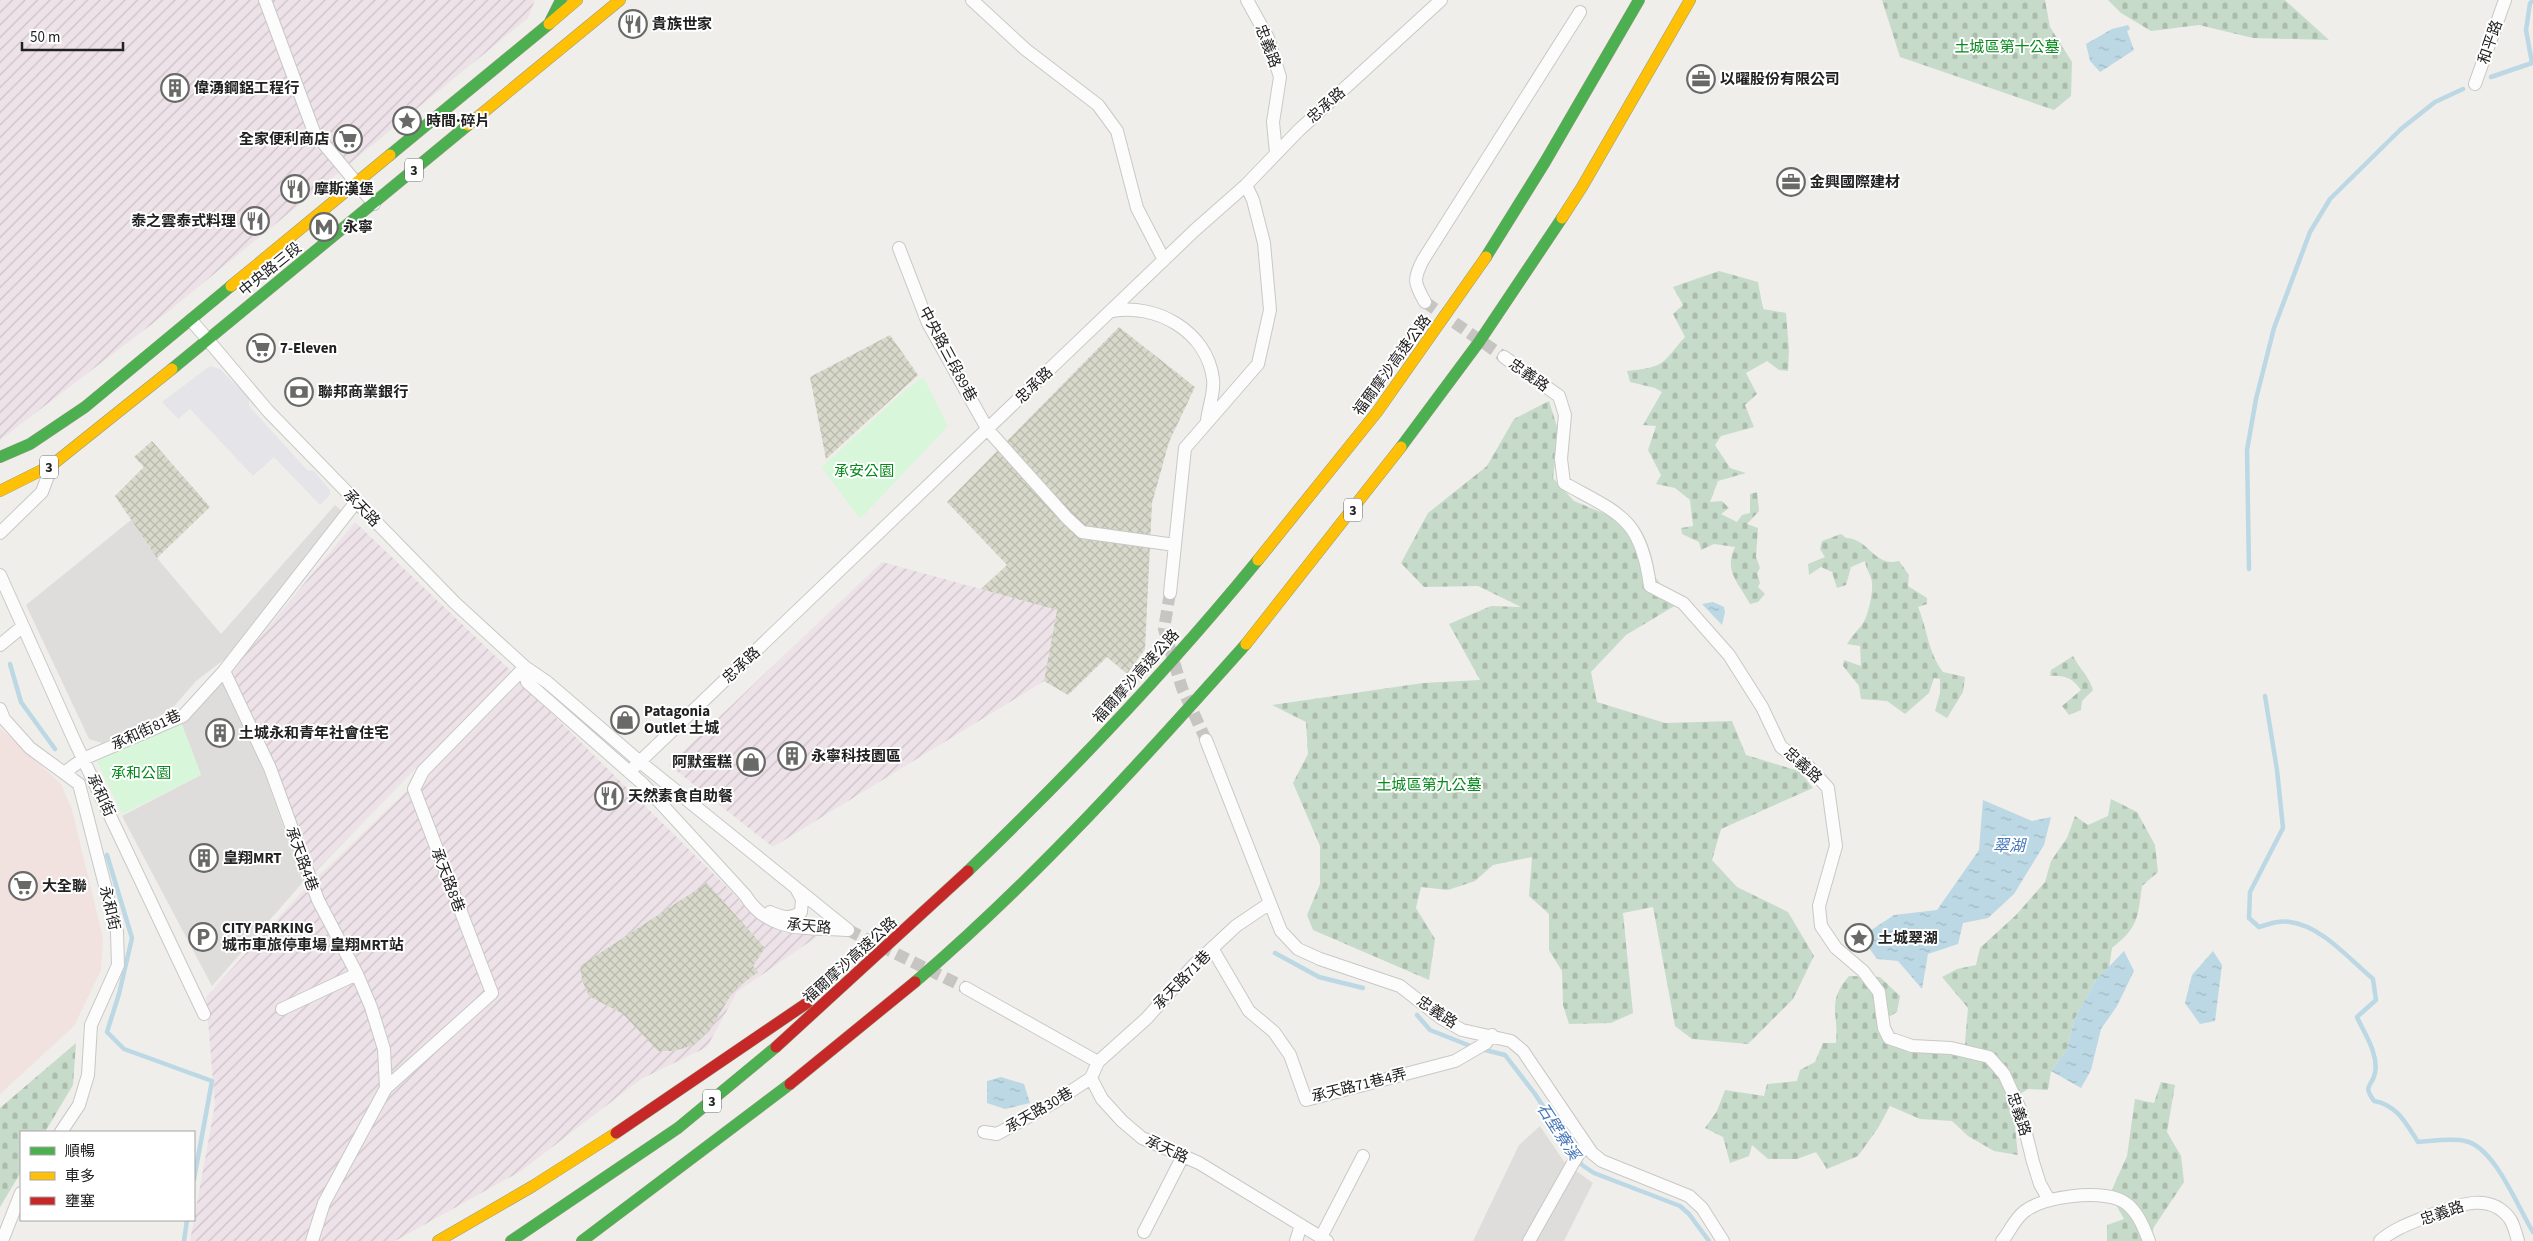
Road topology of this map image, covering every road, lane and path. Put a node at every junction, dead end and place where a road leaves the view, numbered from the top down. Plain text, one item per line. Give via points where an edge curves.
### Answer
1 (265, 0) edge
2 (561, 0) edge
3 (578, 0) edge
4 (620, 0) edge
5 (972, 0) edge
6 (1247, 0) edge
7 (1441, 0) edge
8 (1639, 0) edge
9 (1690, 0) edge
10 (2505, 0) edge
11 (1580, 12) dead end
12 (549, 24) junction
13 (2475, 84) dead end
14 (1276, 153) junction
15 (355, 183) junction
16 (1246, 185) junction
17 (374, 204) junction
18 (899, 248) dead end
19 (1164, 260) junction
20 (1425, 302) tunnel mouth
21 (1112, 310) junction
22 (190, 320) junction
23 (208, 340) junction
24 (1504, 357) tunnel mouth
25 (76, 414) junction
26 (1207, 421) junction
27 (988, 430) junction
28 (92, 435) junction
29 (0, 457) edge
30 (52, 465) junction
31 (0, 490) edge
32 (356, 502) junction
33 (0, 533) edge
34 (1175, 545) junction
35 (0, 575) edge
36 (1170, 593) tunnel mouth
37 (22, 627) junction
38 (0, 645) edge
39 (526, 667) junction
40 (224, 671) junction
41 (0, 710) edge
42 (1206, 740) tunnel mouth
43 (83, 759) junction
44 (640, 761) junction
45 (628, 772) junction
46 (64, 773) junction
47 (797, 890) junction
48 (745, 895) junction
49 (1270, 903) junction
50 (818, 908) junction
51 (802, 926) junction
52 (1212, 948) junction
53 (877, 957) junction
54 (357, 974) junction
55 (966, 988) tunnel mouth
56 (282, 1009) dead end
57 (204, 1014) dead end
58 (1489, 1039) junction
59 (1098, 1062) junction
60 (1091, 1078) junction
61 (386, 1088) junction
62 (62, 1131) edge
63 (984, 1132) dead end
64 (1584, 1149) junction
65 (1183, 1156) junction
66 (1363, 1156) dead end
67 (20, 1196) edge
68 (2049, 1200) junction
69 (1301, 1226) junction
70 (1144, 1232) dead end
71 (1324, 1239) edge
72 (2, 1241) edge
73 (312, 1241) edge
74 (438, 1241) edge
75 (511, 1241) edge
76 (582, 1241) edge
77 (1296, 1241) edge
78 (1529, 1241) edge
79 (1723, 1241) edge
80 (2002, 1241) edge
81 (2148, 1241) edge
82 (2380, 1241) edge
83 (2518, 1241) edge

1 - 15 street via 314,132
2 - 12 main road, 3
3 - 12 main road, 中央路三段
4 - 17 main road, 中央路三段 / 3
5 - 19 street via 1025,49 1098,105 1117,131 1137,208
6 - 14 street, 忠義路 via 1268,38 1280,77 1273,122
7 - 14 street, 忠承路
8 - 53 main road, 福爾摩沙高速公路 / 3 via 1548,159 1446,317 1340,462 1221,605 1091,749
9 - 76 main road, 3 via 1582,187 1479,342 1260,628 1138,766 1005,900 940,960 846,1040
10 - 13 street, 和平路
11 - 20 street via 1416,274 1416,285
12 - 15 main road, 中央路三段 / 3
14 - 16 street, 忠承路
15 - 17 street
15 - 22 main road, 中央路三段 / 3
16 - 19 street, 忠承路
16 - 26 street via 1264,243 1270,310 1258,364
17 - 23 main road, 中央路三段 / 3
18 - 27 street, 中央路三段89巷 via 928,323
19 - 21 street, 忠承路
21 - 26 street via 1126,308 1144,312 1177,322 1187,329 1207,360 1213,379
21 - 27 street, 忠承路
22 - 23 street, 承天路
22 - 25 main road, 中央路三段 / 3
23 - 28 main road, 中央路三段 / 3
23 - 32 street, 承天路 via 268,411
24 - 68 street, 忠義路 via 1560,396 1565,416 1560,460 1564,483 1610,507 1632,527 1647,559 1650,586 1683,603 1729,655 1762,707 1782,747 1809,767 1828,788 1836,846 1819,906 1821,926 1836,948 1863,971 1879,992 1884,1028 1889,1038 1912,1046 1951,1048 1989,1057 2004,1074 2020,1109 2040,1184
25 - 28 main road
25 - 29 main road, 中央路三段 / 3 via 30,444
26 - 34 street via 1185,448
27 - 34 street, 中央路三段89巷 via 1082,532
27 - 44 street, 忠承路
28 - 30 main road, 中央路三段 / 3
30 - 31 main road, 中央路三段 / 3
30 - 33 street via 42,492
32 - 39 street, 承天路 via 455,603
32 - 40 street
34 - 36 street
35 - 37 street, 承和街
37 - 38 street
37 - 43 street, 承和街
39 - 44 street, 承天路
39 - 45 street, 承天路 via 527,682
39 - 61 street, 承天路8巷 via 423,771 414,789 492,993
40 - 43 street, 承和街81巷 via 182,716
40 - 54 street, 承天路4巷 via 270,768 318,900
41 - 46 street, 永和街 via 4,720 30,748
42 - 49 street, 忠義路
43 - 46 street, 承和街81巷
43 - 57 street, 承和街
44 - 45 street, 忠承路
44 - 47 street, 承天路
45 - 48 street, 承天路 via 643,784
46 - 62 street, 永和街 via 79,784 117,932 118,965 91,1025 88,1075 79,1105
47 - 48 street via 802,899 801,912 789,918 771,912
47 - 50 street, 承天路
48 - 51 street, 承天路 via 766,918 787,927
49 - 52 street, 承天路71巷 via 1236,926
49 - 58 street, 忠義路 via 1281,931 1298,949 1400,986 1441,1018 1462,1030
50 - 51 street via 812,919
50 - 51 street, 承天路 via 848,930
52 - 58 street, 承天路71巷4弄 via 1249,1011 1274,1032 1290,1055 1306,1100 1455,1061
52 - 59 street, 承天路71巷 via 1147,1018
53 - 74 main road via 626,1127 489,1214
53 - 75 main road, 福爾摩沙高速公路 / 3 via 703,1110
54 - 56 street
54 - 61 street, 承天路4巷 via 384,1049
55 - 59 street
58 - 64 street, 忠義路 via 1511,1041 1523,1052
59 - 60 street
60 - 63 street, 承天路30巷 via 997,1134
60 - 65 street, 承天路 via 1102,1099 1142,1138
61 - 73 street via 324,1203
64 - 78 street
64 - 79 street, 忠義路 via 1602,1161 1690,1196 1702,1208
65 - 69 street, 承天路
65 - 70 street
66 - 71 street
67 - 72 street
68 - 80 street via 2024,1212
68 - 81 street via 2074,1197 2119,1199 2142,1222
69 - 71 street, 承天路
69 - 77 street
82 - 83 street, 忠義路 via 2397,1229 2459,1204 2478,1202 2501,1210 2511,1220

